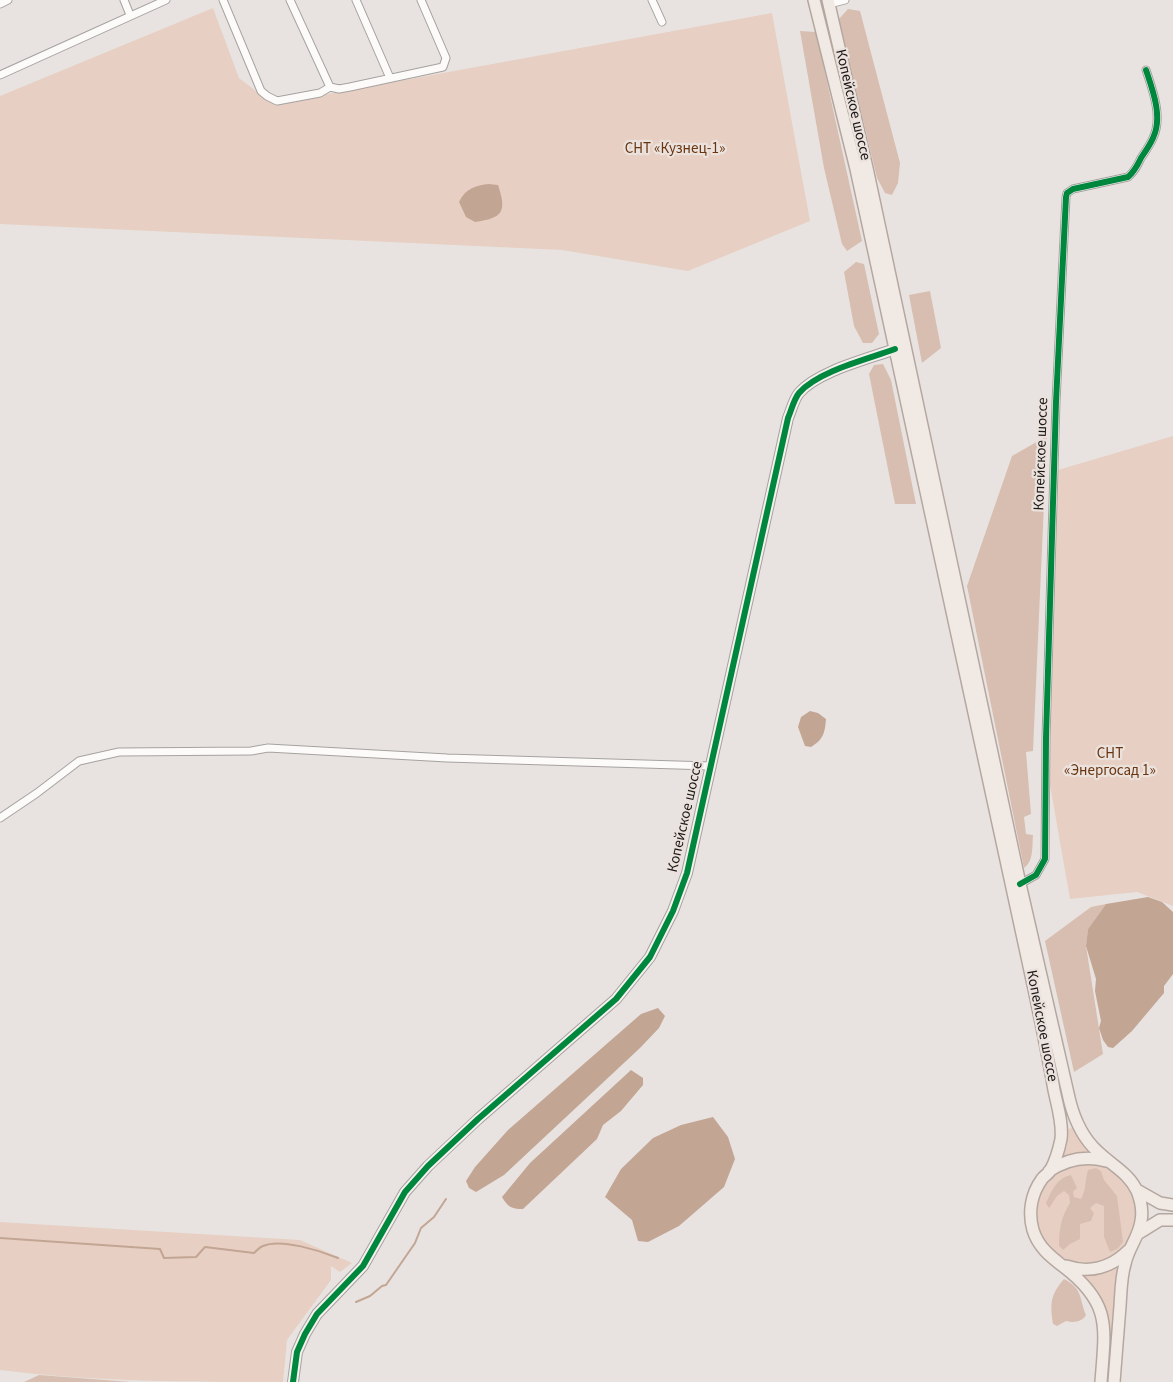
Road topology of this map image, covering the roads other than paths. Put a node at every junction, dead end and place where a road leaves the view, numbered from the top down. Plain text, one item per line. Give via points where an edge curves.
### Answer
1 (8, 0) edge
2 (124, 0) edge
3 (166, 0) edge
4 (223, 0) edge
5 (290, 0) edge
6 (356, 0) edge
7 (421, 0) edge
8 (652, 0) edge
9 (845, 0) edge
10 (828, 2) edge
11 (815, 3) edge
12 (0, 4) edge
13 (130, 15) junction
14 (662, 22) dead end
15 (1146, 70) dead end
16 (0, 75) edge
17 (390, 78) junction
18 (330, 87) junction
19 (900, 348) junction
20 (710, 766) junction
21 (0, 818) edge
22 (1020, 884) junction
23 (1112, 1164) junction
24 (1049, 1171) junction
25 (1137, 1190) junction
26 (1173, 1205) edge
27 (1173, 1220) edge
28 (1139, 1232) junction
29 (1129, 1250) junction
30 (1054, 1259) junction
31 (293, 1382) edge
32 (1101, 1382) edge
33 (1114, 1382) edge

1 - 12 street
2 - 13 street
3 - 13 street
4 - 18 street via 261,91 267,96 277,101 320,93
5 - 18 street
6 - 17 street
7 - 17 street via 446,58 443,67
8 - 14 street
9 - 10 street
10 - 11 main road
10 - 19 main road, Копейское шоссе via 867,168
11 - 19 main road, Копейское шоссе
13 - 16 street
15 - 22 street, Копейское шоссе via 1156,102 1156,119 1154,137 1135,172 1128,177 1073,189 1066,197 1056,402 1045,859 1036,875
17 - 18 street via 339,89
19 - 20 street, Копейское шоссе via 815,380 799,394 788,418
19 - 22 main road, Копейское шоссе
19 - 24 main road, Копейское шоссе via 1056,1101 1061,1137
20 - 21 street via 447,758 268,748 251,751 118,752 79,761
20 - 31 street, Копейское шоссе via 687,873 673,911 650,957 616,999 478,1118 405,1192 363,1266 317,1314 297,1352
22 - 23 main road, Копейское шоссе via 1073,1112 1087,1140
23 - 24 main road via 1096,1158 1080,1158 1063,1162
23 - 25 main road, Копейское шоссе
24 - 30 main road, Копейское шоссе via 1033,1196 1030,1215 1037,1240
25 - 26 main road via 1154,1201
25 - 28 main road, Копейское шоссе via 1142,1207
27 - 28 main road via 1156,1222
28 - 29 main road, Копейское шоссе
29 - 30 main road via 1116,1261 1093,1269 1076,1269
29 - 33 main road, Копейское шоссе via 1122,1278
30 - 32 main road, Копейское шоссе via 1079,1279 1100,1306 1104,1335

